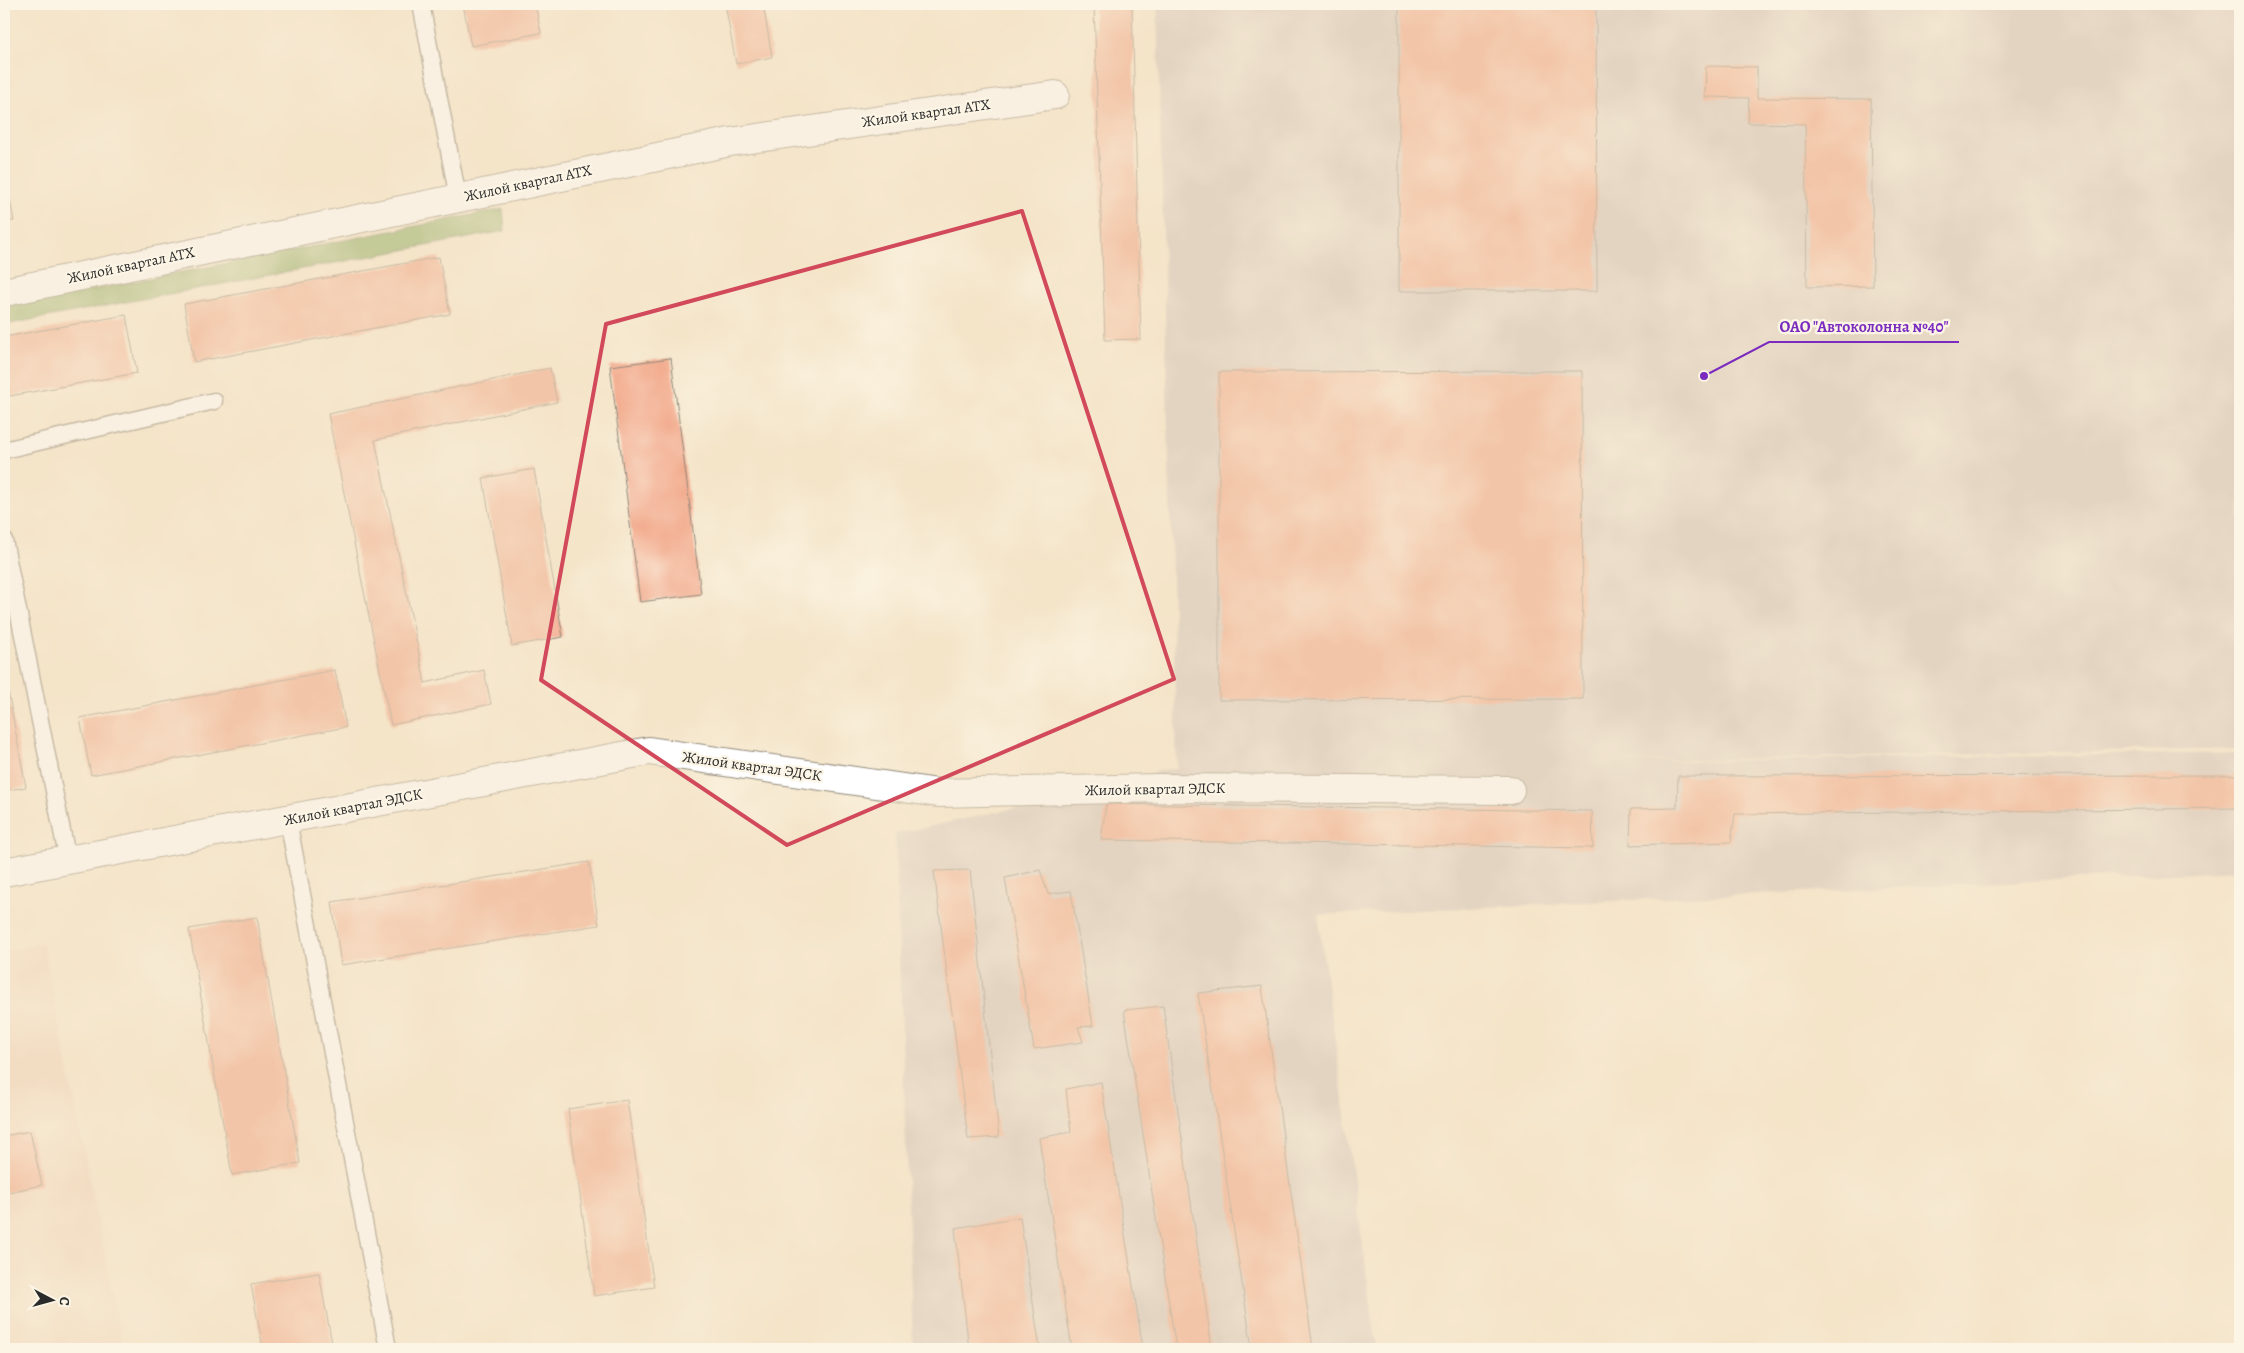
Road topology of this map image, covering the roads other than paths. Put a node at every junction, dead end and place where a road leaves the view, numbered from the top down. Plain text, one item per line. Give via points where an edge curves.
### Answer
1 (422, 4) edge
2 (1055, 95) dead end
3 (458, 198) junction
4 (4, 292) edge
5 (214, 401) dead end
6 (4, 450) edge
7 (4, 540) edge
8 (1510, 790) dead end
9 (288, 820) junction
10 (68, 861) junction
11 (4, 872) edge
12 (388, 1349) edge

1 - 3 lane
2 - 3 street, Жилой квартал АТХ via 730,142
3 - 4 street, Жилой квартал АТХ
5 - 6 lane
7 - 10 lane
8 - 9 street, Жилой квартал ЭДСК via 1160,788 938,794 649,751
9 - 10 street, Жилой квартал ЭДСК
9 - 12 lane
10 - 11 street, Жилой квартал ЭДСК

